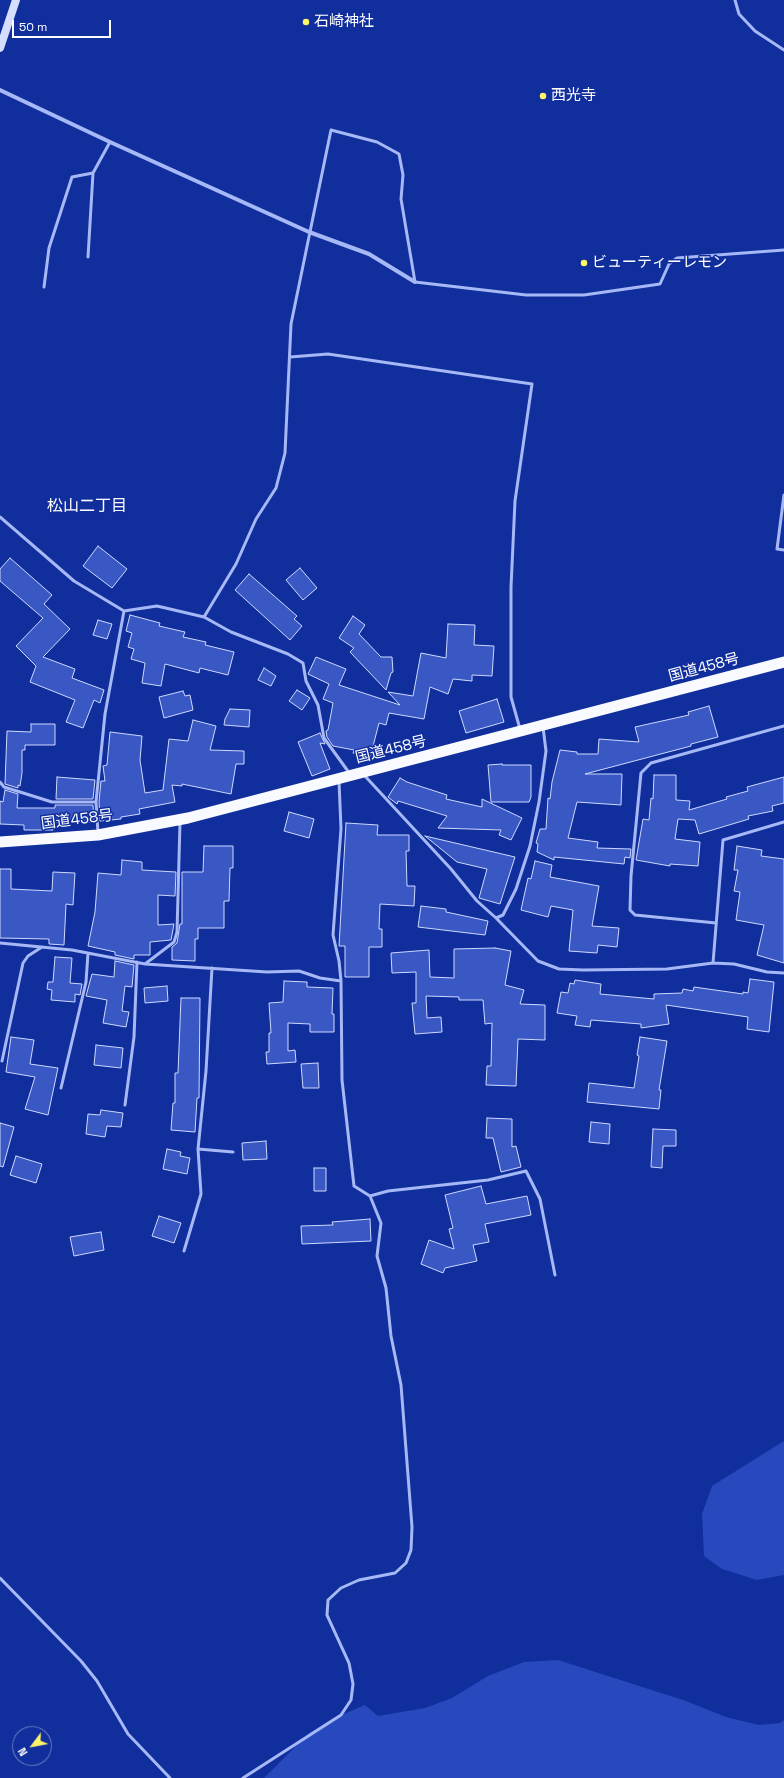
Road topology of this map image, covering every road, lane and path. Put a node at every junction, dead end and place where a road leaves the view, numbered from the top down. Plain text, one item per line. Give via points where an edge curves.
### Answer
1 (16, 0) edge
2 (734, 0) edge
3 (0, 48) edge
4 (784, 50) edge
5 (0, 90) edge
6 (110, 142) junction
7 (93, 173) junction
8 (308, 232) junction
9 (784, 250) edge
10 (88, 257) dead end
11 (415, 282) junction
12 (44, 287) dead end
13 (290, 357) junction
14 (784, 495) edge
15 (0, 516) edge
16 (784, 550) edge
17 (124, 611) junction
18 (204, 617) junction
19 (784, 662) edge
20 (543, 726) junction
21 (784, 726) edge
22 (521, 732) junction
23 (362, 773) junction
24 (351, 776) junction
25 (339, 778) junction
26 (0, 782) edge
27 (96, 802) junction
28 (180, 819) junction
29 (784, 822) edge
30 (98, 835) junction
31 (0, 842) edge
32 (496, 918) junction
33 (716, 923) junction
34 (0, 943) edge
35 (42, 947) junction
36 (88, 952) junction
37 (137, 962) junction
38 (145, 964) junction
39 (713, 964) junction
40 (212, 968) junction
41 (784, 973) edge
42 (341, 981) junction
43 (2, 1061) dead end
44 (61, 1088) dead end
45 (125, 1105) dead end
46 (198, 1149) junction
47 (233, 1152) dead end
48 (370, 1196) junction
49 (184, 1251) dead end
50 (555, 1275) dead end
51 (0, 1578) edge
52 (170, 1778) edge
53 (243, 1778) edge

1 - 3 main road
2 - 4 lane via 740,14 755,31
5 - 6 street
6 - 7 lane
6 - 8 street
7 - 10 lane
7 - 12 lane via 72,177 49,248
8 - 11 street via 369,254
8 - 11 lane via 330,130 377,142 399,154 403,175 401,199
8 - 13 lane via 291,324
9 - 11 lane via 677,258 669,264 660,284 584,295 526,295
13 - 18 lane via 285,453 276,488 256,519 236,564
13 - 22 lane via 328,354 532,384 515,500 511,587 511,697
14 - 16 lane via 777,549
15 - 17 lane via 74,580
17 - 18 lane via 157,606
17 - 27 lane via 105,714
18 - 24 lane via 231,632 288,654 303,663 306,681 318,705 324,738
19 - 20 highway, 国道458号
20 - 22 highway, 国道458号
20 - 32 lane via 546,751 530,846 516,889 503,915
21 - 33 lane via 651,763 641,773 630,910 635,915
22 - 23 highway, 国道458号
23 - 24 highway, 国道458号
23 - 32 lane via 451,869 477,901
24 - 25 highway, 国道458号
25 - 28 highway, 国道458号
25 - 42 lane via 341,829 333,935
26 - 27 lane via 4,787 52,802
27 - 30 lane
28 - 30 highway, 国道458号
28 - 38 lane via 177,932 174,942
29 - 33 lane via 723,840
30 - 31 highway, 国道458号
32 - 39 lane via 538,961 559,969 667,969
33 - 39 lane
34 - 35 lane
35 - 36 lane
35 - 43 lane via 28,956 23,963
36 - 37 lane
36 - 44 lane via 86,982
37 - 38 lane
37 - 45 lane via 134,1037
38 - 40 lane
39 - 41 lane via 734,964 767,972
40 - 42 lane via 267,972 299,971
40 - 46 lane
42 - 48 lane via 342,1080 354,1186
46 - 47 lane
46 - 49 lane via 201,1194
48 - 50 lane via 388,1191 488,1180 526,1171 540,1199
48 - 53 lane via 381,1223 377,1256 386,1288 391,1336 401,1385 412,1550 406,1563 395,1573 359,1580 341,1588 328,1600 327,1615 349,1663 353,1684 351,1700 341,1715
51 - 52 lane via 81,1661 97,1681 128,1734

